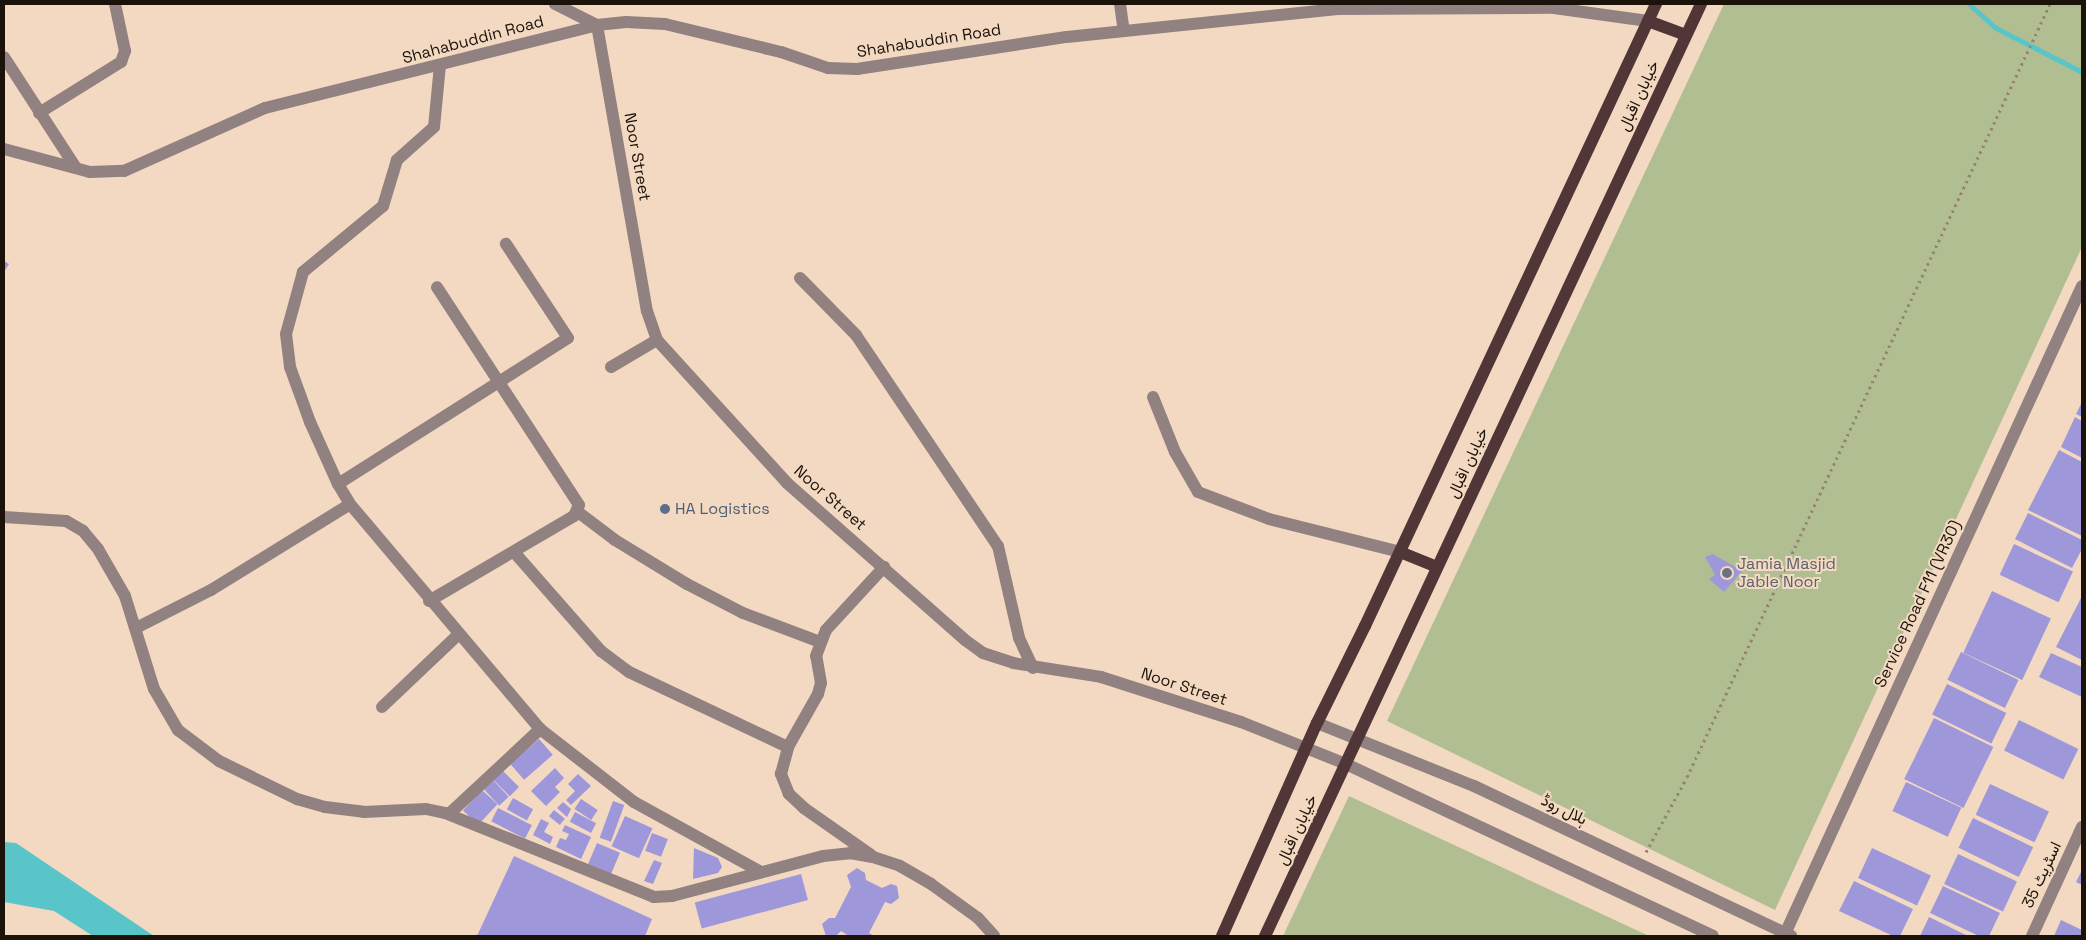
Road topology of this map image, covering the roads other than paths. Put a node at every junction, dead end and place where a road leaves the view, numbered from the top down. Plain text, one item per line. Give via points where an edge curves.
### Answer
1 (115, 4) edge
2 (555, 4) edge
3 (1120, 4) edge
4 (1656, 4) edge
5 (1701, 4) edge
6 (1648, 21) junction
7 (597, 26) junction
8 (1124, 31) junction
9 (1686, 35) junction
10 (4, 57) edge
11 (440, 65) junction
12 (39, 113) junction
13 (4, 150) edge
14 (76, 168) junction
15 (506, 244) dead end
16 (800, 278) dead end
17 (2082, 286) edge
18 (437, 287) dead end
19 (657, 340) junction
20 (611, 367) dead end
21 (500, 381) junction
22 (1154, 397) dead end
23 (338, 484) junction
24 (350, 504) junction
25 (578, 512) junction
26 (4, 517) edge
27 (514, 552) junction
28 (1400, 552) junction
29 (884, 566) junction
30 (1437, 567) junction
31 (429, 601) junction
32 (136, 628) junction
33 (458, 636) junction
34 (820, 642) junction
35 (1033, 668) junction
36 (382, 707) dead end
37 (1317, 723) junction
38 (540, 729) junction
39 (1359, 737) junction
40 (788, 747) junction
41 (1307, 749) junction
42 (1346, 764) junction
43 (449, 814) junction
44 (2082, 827) edge
45 (873, 856) junction
46 (759, 871) junction
47 (1787, 935) edge
48 (994, 936) edge
49 (1222, 936) edge
50 (1266, 936) edge
51 (1712, 936) edge
52 (2032, 936) edge

1 - 12 street via 125,51 121,62
2 - 7 street
3 - 8 street
4 - 6 main road, خیابان اقبال
5 - 9 main road, خیابان اقبال
6 - 8 street, Shahabuddin Road via 1582,10 1401,7 1278,13
6 - 9 main road
6 - 28 main road, خیابان اقبال
7 - 8 street, Shahabuddin Road via 626,22 665,24 781,52 828,68 857,70
7 - 11 street, Shahabuddin Road
7 - 19 street, Noor Street via 647,311
9 - 30 main road, خیابان اقبال
10 - 12 street
11 - 14 street, Shahabuddin Road via 265,108 124,171 104,174
11 - 23 street via 434,127 396,160 383,206 303,272 286,334 290,367
12 - 14 street
13 - 14 street, Shahabuddin Road
15 - 21 street via 568,338
16 - 35 street via 856,336 998,546 1019,638
17 - 47 street, Service Road F11 (VR30)
18 - 21 street
19 - 20 street
19 - 29 street, Noor Street via 787,484
21 - 23 street
21 - 25 street via 578,501
22 - 28 street via 1175,452 1198,492 1269,519
23 - 24 street
24 - 31 street
24 - 32 street via 211,590
25 - 27 street
25 - 34 street via 615,540 687,584 743,613
26 - 32 street via 66,521 83,531 98,549 125,596
27 - 31 street
27 - 40 street via 601,651 629,672
28 - 30 main road
28 - 37 main road, خیابان اقبال
29 - 34 street via 838,615
29 - 35 street, Noor Street via 983,653
30 - 39 main road, خیابان اقبال
31 - 33 street
32 - 43 street via 154,689 178,730 219,761 272,788 325,807 364,812 426,809
33 - 36 street
33 - 38 street
34 - 40 street via 816,656 821,683 818,694
35 - 41 street, Noor Street via 1100,677 1241,722
37 - 39 street, ہلال روڈ
37 - 41 main road, خیابان اقبال
38 - 43 street
38 - 46 street via 634,802
39 - 42 main road, خیابان اقبال
39 - 47 street, ہلال روڈ via 1474,786
40 - 45 street via 781,774 789,794
41 - 42 street
41 - 49 main road, خیابان اقبال
42 - 50 main road, خیابان اقبال
42 - 51 street
43 - 46 street via 654,897 672,896
44 - 52 street, اسٹریٹ 35
45 - 46 street via 850,853 823,856
45 - 48 street via 900,866 931,884 978,918

